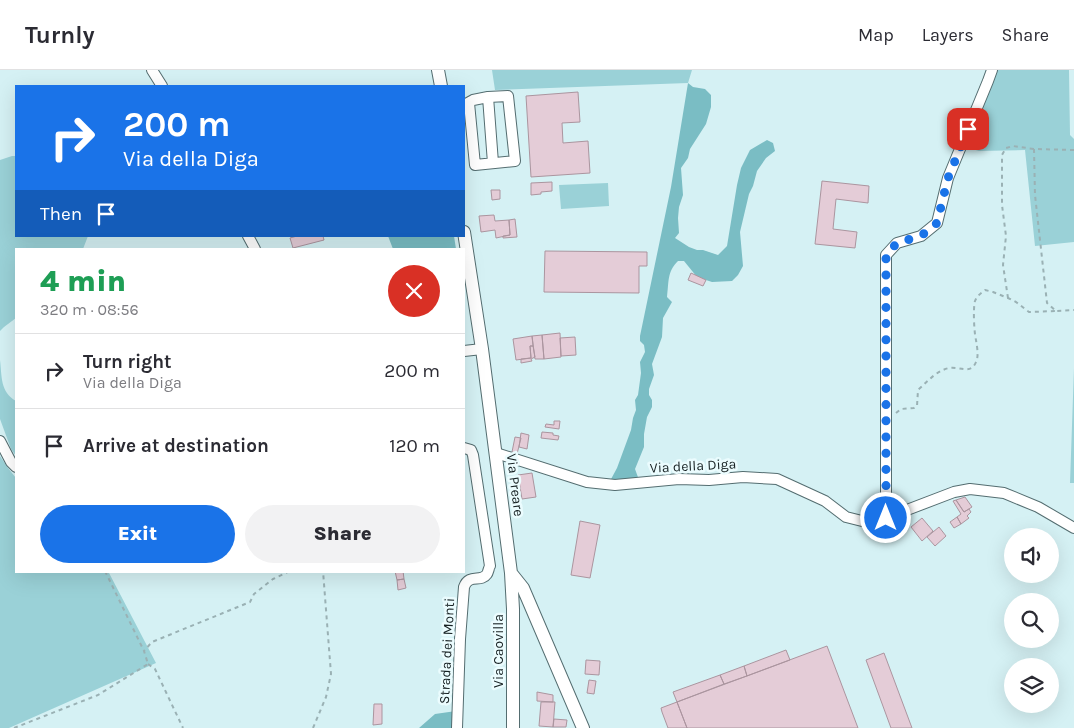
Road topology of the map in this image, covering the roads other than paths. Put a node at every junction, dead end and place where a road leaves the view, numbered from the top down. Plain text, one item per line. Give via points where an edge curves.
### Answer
1 (152, 70) edge
2 (438, 70) edge
3 (992, 70) edge
4 (161, 85) edge
5 (441, 85) edge
6 (488, 97) junction
7 (466, 104) edge
8 (493, 163) junction
9 (465, 237) edge
10 (482, 349) junction
11 (465, 351) edge
12 (0, 441) edge
13 (465, 448) edge
14 (496, 453) junction
15 (15, 466) edge
16 (886, 518) junction
17 (1074, 528) edge
18 (511, 574) junction
19 (457, 728) edge
20 (513, 728) edge
21 (583, 728) edge

1 - 4 street
2 - 5 main road
3 - 16 street via 948,178 937,223 921,236 897,243 886,255
6 - 7 street
6 - 8 street
6 - 8 street via 508,96 515,161
7 - 8 street via 475,165
9 - 10 main road, Via Preare
10 - 11 street
10 - 14 main road, Via Preare
12 - 15 street
13 - 19 street, Strada dei Monti via 473,455 490,566 488,574 466,582 464,587
14 - 16 street, Via della Diga via 586,482 614,485 743,477 777,480 824,502 846,517 866,522
14 - 18 main road, Via Preare
16 - 17 street, Via della Diga via 970,489 1004,494 1038,507
18 - 20 main road, Via Caovilla
18 - 21 main road, Via Preare via 523,588

